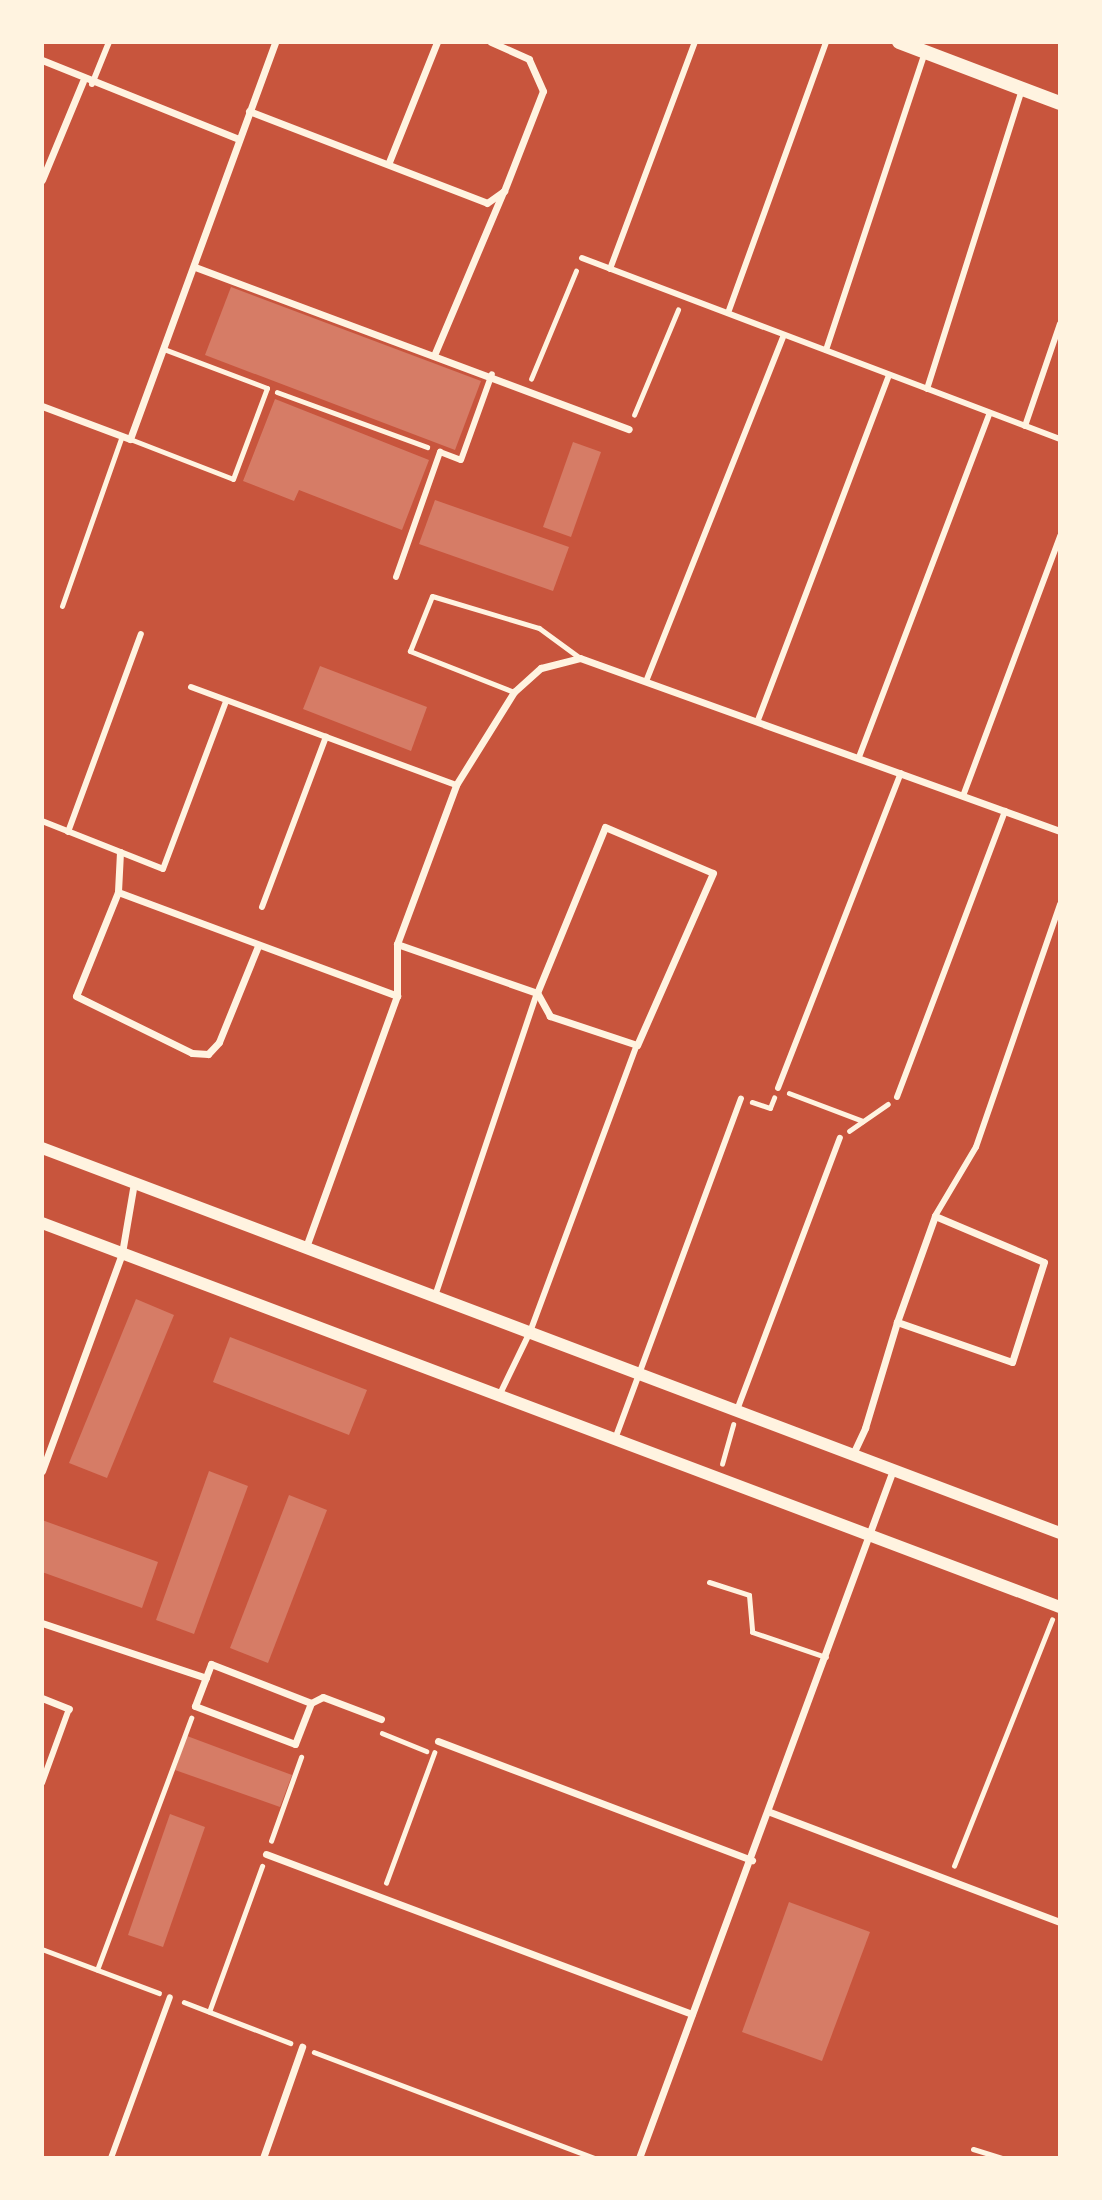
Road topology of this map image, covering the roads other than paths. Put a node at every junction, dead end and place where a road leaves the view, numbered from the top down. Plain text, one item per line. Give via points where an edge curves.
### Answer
1 (109, 42) edge
2 (275, 42) edge
3 (437, 42) edge
4 (491, 42) edge
5 (695, 42) edge
6 (827, 42) edge
7 (899, 42) edge
8 (925, 52) junction
9 (42, 60) edge
10 (83, 81) junction
11 (92, 84) junction
12 (1023, 88) junction
13 (1060, 103) edge
14 (249, 111) junction
15 (239, 139) junction
16 (389, 162) junction
17 (42, 180) edge
18 (504, 191) junction
19 (582, 258) road end
20 (195, 267) junction
21 (610, 269) junction
22 (728, 313) junction
23 (1060, 324) edge
24 (785, 335) junction
25 (164, 349) junction
26 (826, 350) junction
27 (435, 353) junction
28 (492, 374) junction
29 (889, 374) junction
30 (927, 389) junction
31 (42, 406) edge
32 (990, 413) junction
33 (1025, 426) junction
34 (629, 429) road end
35 (126, 437) junction
36 (1060, 439) edge
37 (1060, 536) edge
38 (396, 577) dead end
39 (62, 606) dead end
40 (141, 634) dead end
41 (580, 658) junction
42 (648, 679) junction
43 (191, 687) dead end
44 (514, 692) junction
45 (226, 701) junction
46 (758, 720) junction
47 (326, 737) junction
48 (859, 757) junction
49 (901, 773) junction
50 (456, 785) junction
51 (963, 796) junction
52 (1005, 811) junction
53 (42, 821) edge
54 (1060, 831) edge
55 (68, 832) junction
56 (120, 852) junction
57 (118, 892) junction
58 (1060, 904) edge
59 (262, 907) dead end
60 (397, 944) junction
61 (258, 946) junction
62 (537, 993) junction
63 (397, 996) junction
64 (637, 1045) junction
65 (778, 1088) road end
66 (897, 1097) road end
67 (741, 1099) dead end
68 (840, 1138) road end
69 (42, 1148) edge
70 (134, 1182) junction
71 (935, 1216) junction
72 (42, 1223) edge
73 (306, 1247) junction
74 (121, 1253) junction
75 (435, 1296) junction
76 (897, 1322) junction
77 (530, 1332) junction
78 (640, 1374) junction
79 (499, 1396) junction
80 (737, 1410) junction
81 (615, 1439) junction
82 (853, 1454) junction
83 (893, 1470) junction
84 (42, 1471) edge
85 (1060, 1533) edge
86 (870, 1536) junction
87 (709, 1582) dead end
88 (1059, 1604) edge
89 (42, 1623) edge
90 (826, 1657) junction
91 (206, 1678) junction
92 (42, 1698) edge
93 (311, 1703) junction
94 (69, 1709) joint
95 (381, 1719) dead end
96 (438, 1741) road end
97 (42, 1783) edge
98 (770, 1812) junction
99 (266, 1854) dead end
100 (751, 1860) junction
101 (1060, 1922) edge
102 (170, 1997) dead end
103 (692, 2014) junction
104 (302, 2047) road end
105 (974, 2149) dead end
106 (111, 2158) edge
107 (263, 2158) edge
108 (639, 2158) edge
109 (1002, 2158) edge

1 - 11 street
2 - 14 street
3 - 16 street
4 - 18 street via 529,59 543,91
5 - 21 street
6 - 22 street
7 - 8 main road
8 - 12 main road
8 - 26 street
9 - 10 street
10 - 11 street
10 - 17 street
11 - 15 street
12 - 13 main road
12 - 30 street
14 - 15 street
14 - 16 street
15 - 20 street
16 - 18 street via 481,203
18 - 27 street
19 - 21 street
20 - 25 street
20 - 27 street
21 - 22 street
22 - 24 street
23 - 33 street
24 - 26 street
24 - 42 street
25 - 35 street
25 - 35 lane via 267,387 233,479
26 - 29 street
27 - 28 street
28 - 34 street
28 - 38 street via 461,460 440,452
29 - 30 street
29 - 46 street
30 - 32 street
31 - 35 street
32 - 33 street
32 - 48 street
33 - 36 street
35 - 39 lane
37 - 51 street
40 - 55 street
41 - 42 street
41 - 44 street via 561,660
41 - 44 lane via 539,628 432,596 410,651
42 - 46 street
43 - 45 street
44 - 50 street
45 - 47 street
45 - 56 street via 163,869
46 - 48 street
47 - 50 street
47 - 59 street
48 - 49 street
49 - 51 street
49 - 65 street
50 - 60 street
51 - 52 street
52 - 54 street
52 - 66 street
53 - 55 street
55 - 56 street
56 - 57 street
57 - 61 street
57 - 61 street via 76,996 192,1053 208,1054 219,1042
58 - 71 street via 976,1147
60 - 62 street
60 - 63 street
61 - 63 street
62 - 64 street via 550,1016
62 - 64 street via 605,827 713,873
62 - 75 street
63 - 73 street
64 - 77 street
67 - 78 street
68 - 80 street
69 - 70 street
70 - 73 street
70 - 74 street
71 - 76 street
71 - 76 street via 1044,1262 1012,1362
72 - 74 street
73 - 75 street
74 - 79 street
74 - 84 street
75 - 77 street
76 - 82 street
77 - 78 street
77 - 79 street
78 - 80 street
78 - 81 street
79 - 81 street
80 - 82 street
81 - 86 street
82 - 83 street
83 - 85 street
83 - 86 street
86 - 88 street
86 - 90 street
87 - 90 lane via 749,1595 752,1632
89 - 91 street
90 - 98 street
91 - 93 street via 211,1664
91 - 93 street via 195,1706 295,1744
92 - 94 street
93 - 95 street via 323,1697
94 - 97 street
96 - 100 street
98 - 100 street
98 - 101 street
99 - 103 street
100 - 103 street
102 - 106 street
103 - 108 street
104 - 107 street
105 - 109 lane

